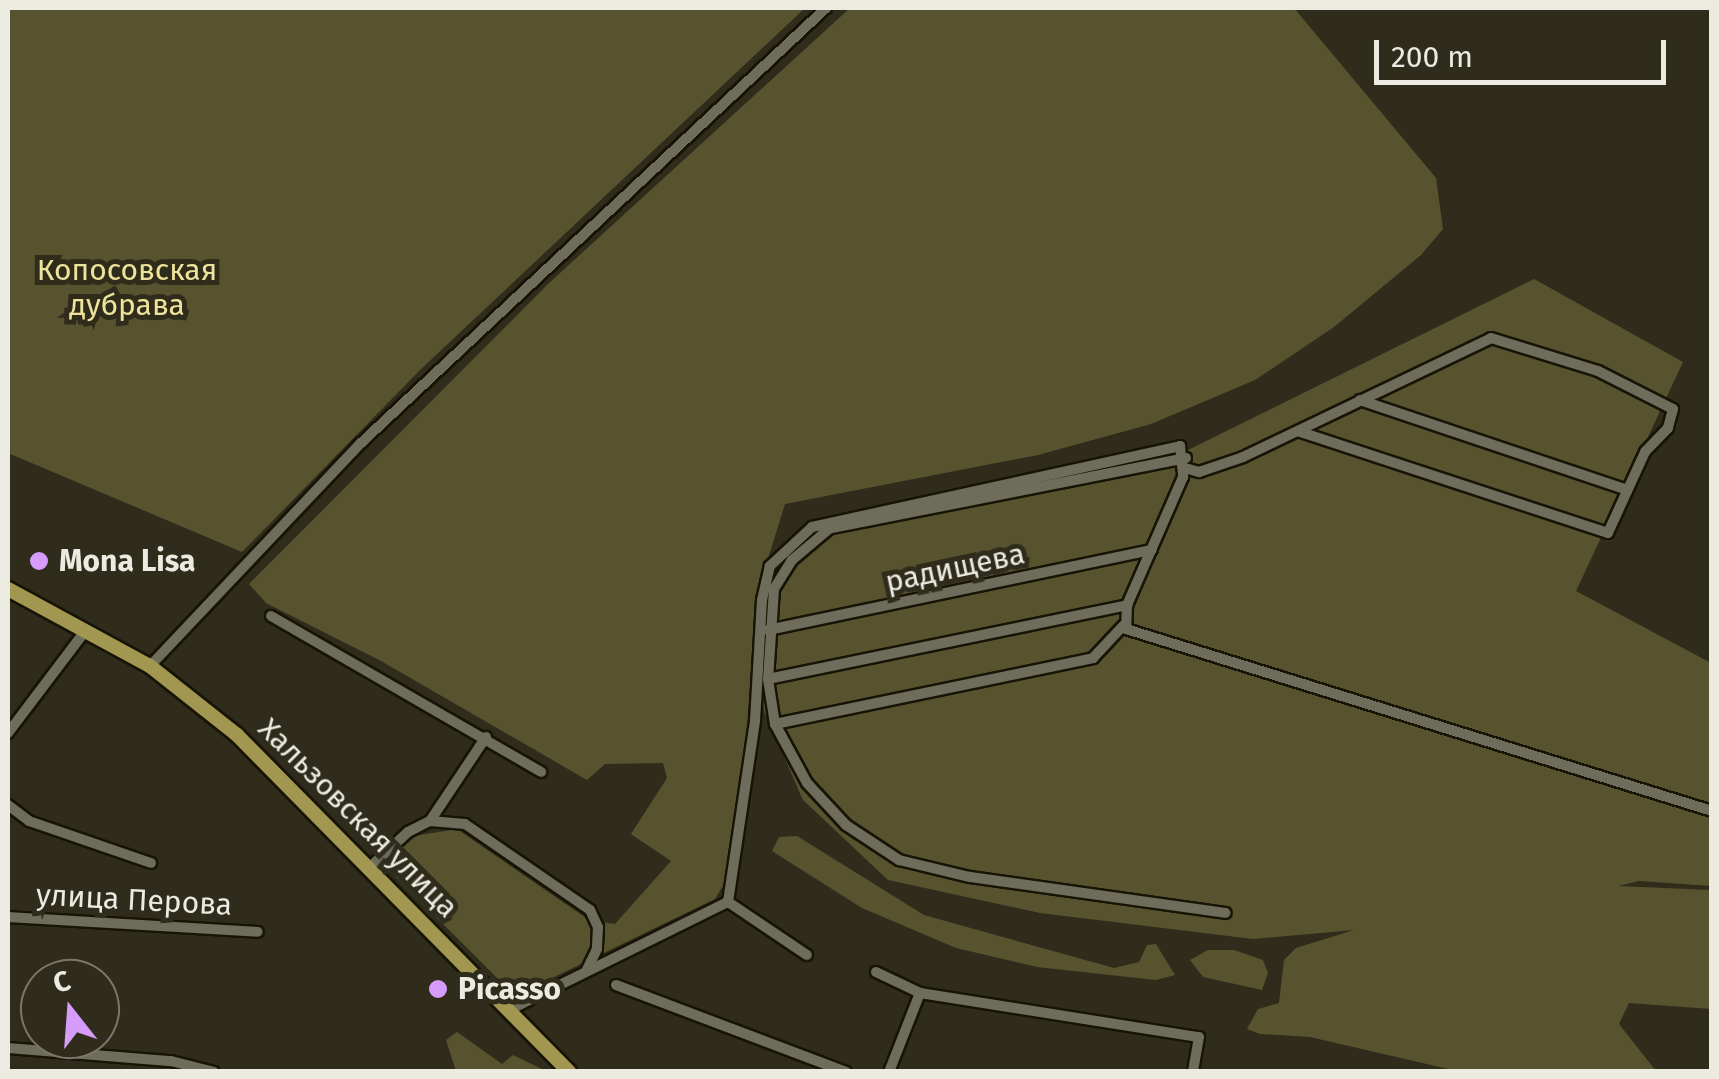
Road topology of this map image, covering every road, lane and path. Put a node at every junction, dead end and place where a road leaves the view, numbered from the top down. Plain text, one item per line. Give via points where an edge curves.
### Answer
1 (826, 8) edge
2 (1359, 400) junction
3 (1298, 430) junction
4 (1186, 463) junction
5 (1627, 490) junction
6 (1152, 550) junction
7 (10, 595) edge
8 (1127, 605) junction
9 (271, 616) dead end
10 (1124, 625) junction
11 (86, 630) junction
12 (768, 630) junction
13 (150, 666) junction
14 (768, 679) junction
15 (775, 724) junction
16 (8, 733) edge
17 (486, 736) junction
18 (541, 772) dead end
19 (8, 805) edge
20 (1712, 811) edge
21 (430, 821) junction
22 (151, 863) dead end
23 (370, 868) junction
24 (728, 902) junction
25 (1225, 913) dead end
26 (8, 917) edge
27 (258, 932) dead end
28 (807, 956) dead end
29 (876, 972) dead end
30 (586, 973) junction
31 (616, 985) dead end
32 (920, 993) junction
33 (509, 1010) junction
34 (8, 1048) edge
35 (214, 1072) edge
36 (569, 1072) edge
37 (846, 1072) edge
38 (889, 1072) edge
39 (1194, 1072) edge

1 - 13 street via 361,443
2 - 3 street
2 - 5 street
2 - 5 street via 1491,338 1598,371 1672,409 1668,428 1644,452
3 - 4 street via 1199,472
3 - 5 street via 1608,533
4 - 6 street
4 - 12 street via 829,529 792,560 774,589
4 - 24 street via 1180,446 838,517 812,527 770,566
6 - 8 street
6 - 12 street, радищева
7 - 11 main road, Хальзовская улица
8 - 10 street
8 - 14 street
9 - 17 street
10 - 15 street via 1092,658
10 - 20 street
11 - 13 main road, Хальзовская улица
11 - 16 street
12 - 14 street
13 - 23 main road, Хальзовская улица via 237,735
14 - 15 street
15 - 25 street via 807,783 846,825 899,860 970,878
17 - 18 street
17 - 21 street
19 - 22 street via 30,820
21 - 23 street
21 - 30 street via 465,824 590,910 598,938
23 - 33 main road, Хальзовская улица
24 - 28 street
24 - 30 street
26 - 27 street, улица Перова
29 - 32 street
30 - 33 street
31 - 37 street
32 - 38 street
32 - 39 street via 1199,1037
33 - 36 main road, Хальзовская улица
34 - 35 street

